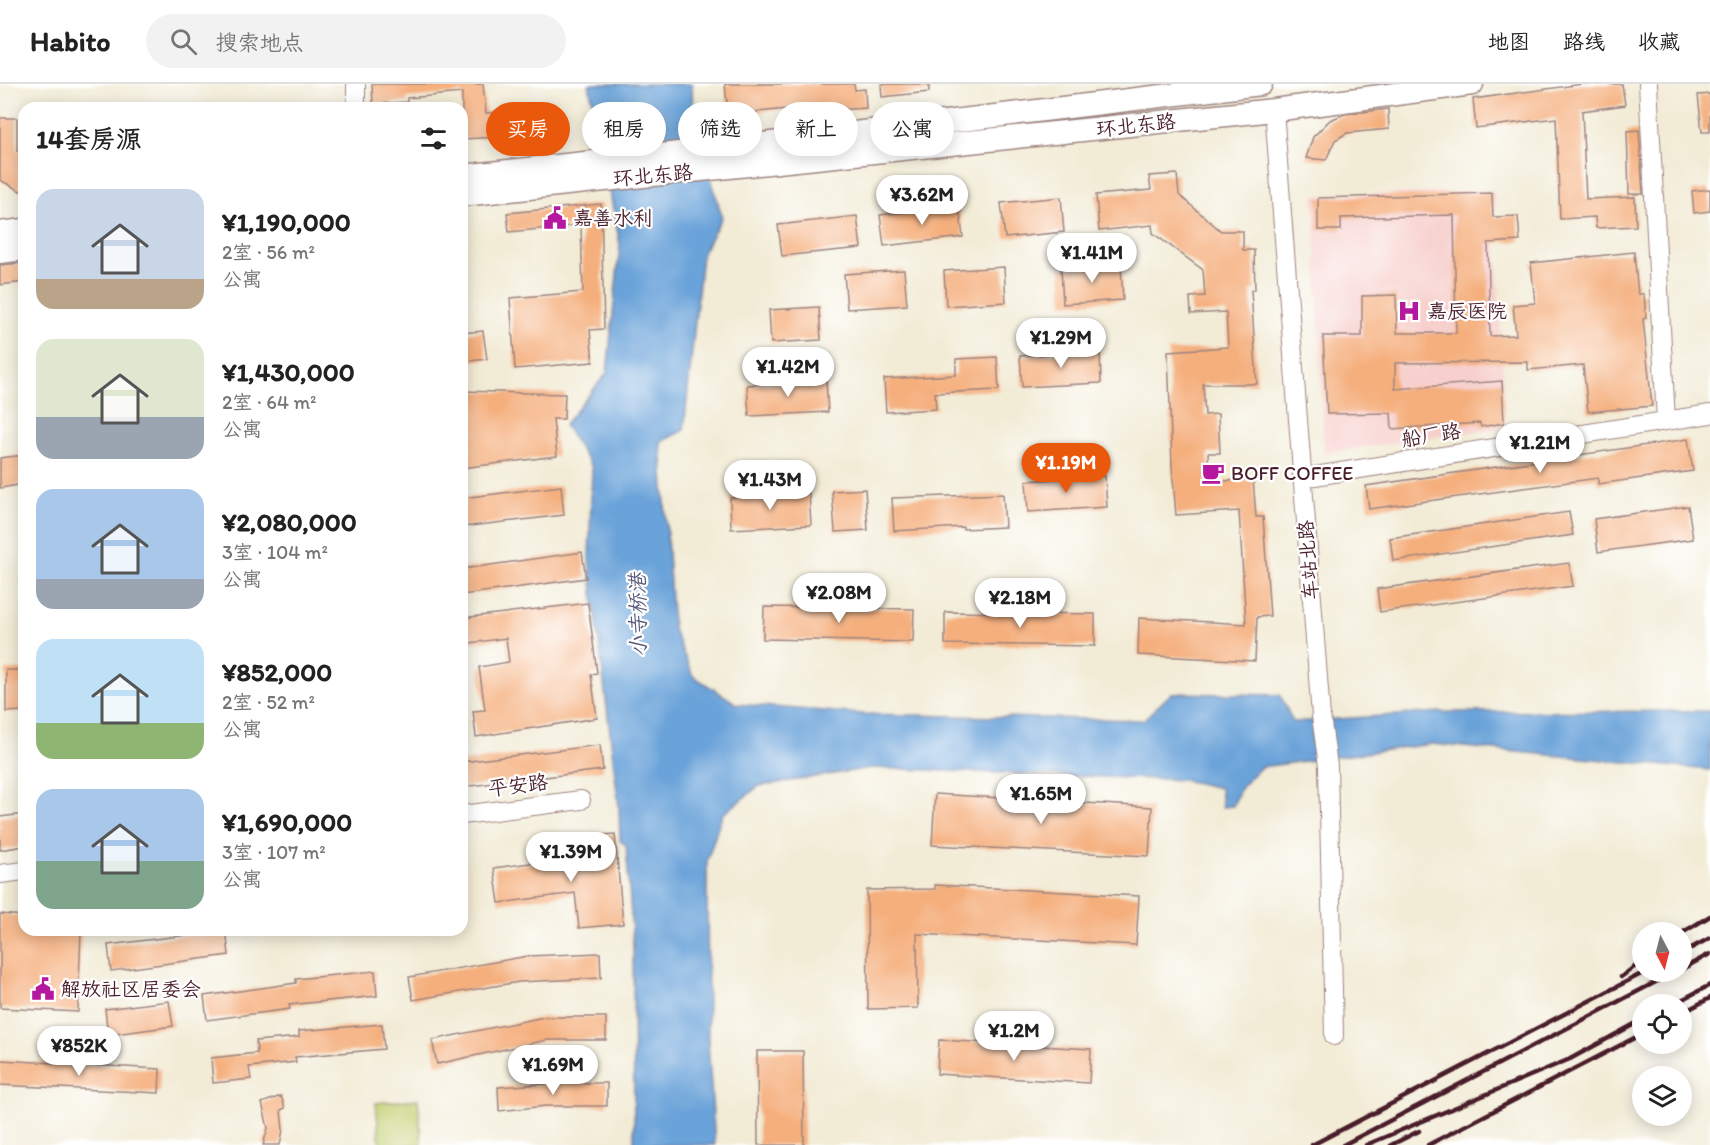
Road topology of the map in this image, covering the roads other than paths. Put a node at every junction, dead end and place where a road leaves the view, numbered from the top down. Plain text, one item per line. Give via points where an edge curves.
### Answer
1 (356, 84) edge
2 (1261, 84) edge
3 (1272, 84) edge
4 (1472, 84) edge
5 (1648, 84) edge
6 (356, 102) edge
7 (1274, 110) junction
8 (762, 154) edge
9 (762, 155) edge
10 (746, 156) edge
11 (564, 173) junction
12 (468, 176) edge
13 (468, 194) edge
14 (18, 231) edge
15 (0, 233) edge
16 (18, 250) edge
17 (0, 252) edge
18 (1710, 414) edge
19 (1666, 421) junction
20 (1302, 478) junction
21 (581, 800) dead end
22 (468, 814) edge
23 (18, 872) edge
24 (0, 874) edge
25 (1334, 1036) dead end

1 - 6 street
2 - 8 street, 环北东路
3 - 7 street, 车站北路
4 - 7 street, 环北东路
5 - 19 street
7 - 9 street, 环北东路
7 - 20 street, 车站北路
10 - 11 street, 环北东路
11 - 12 street, 环北东路
11 - 13 street, 环北东路
14 - 15 street
16 - 17 street
18 - 19 street, 船厂路
19 - 20 street, 船厂路
20 - 25 street, 车站北路 via 1328,766
21 - 22 street, 平安路
23 - 24 street

